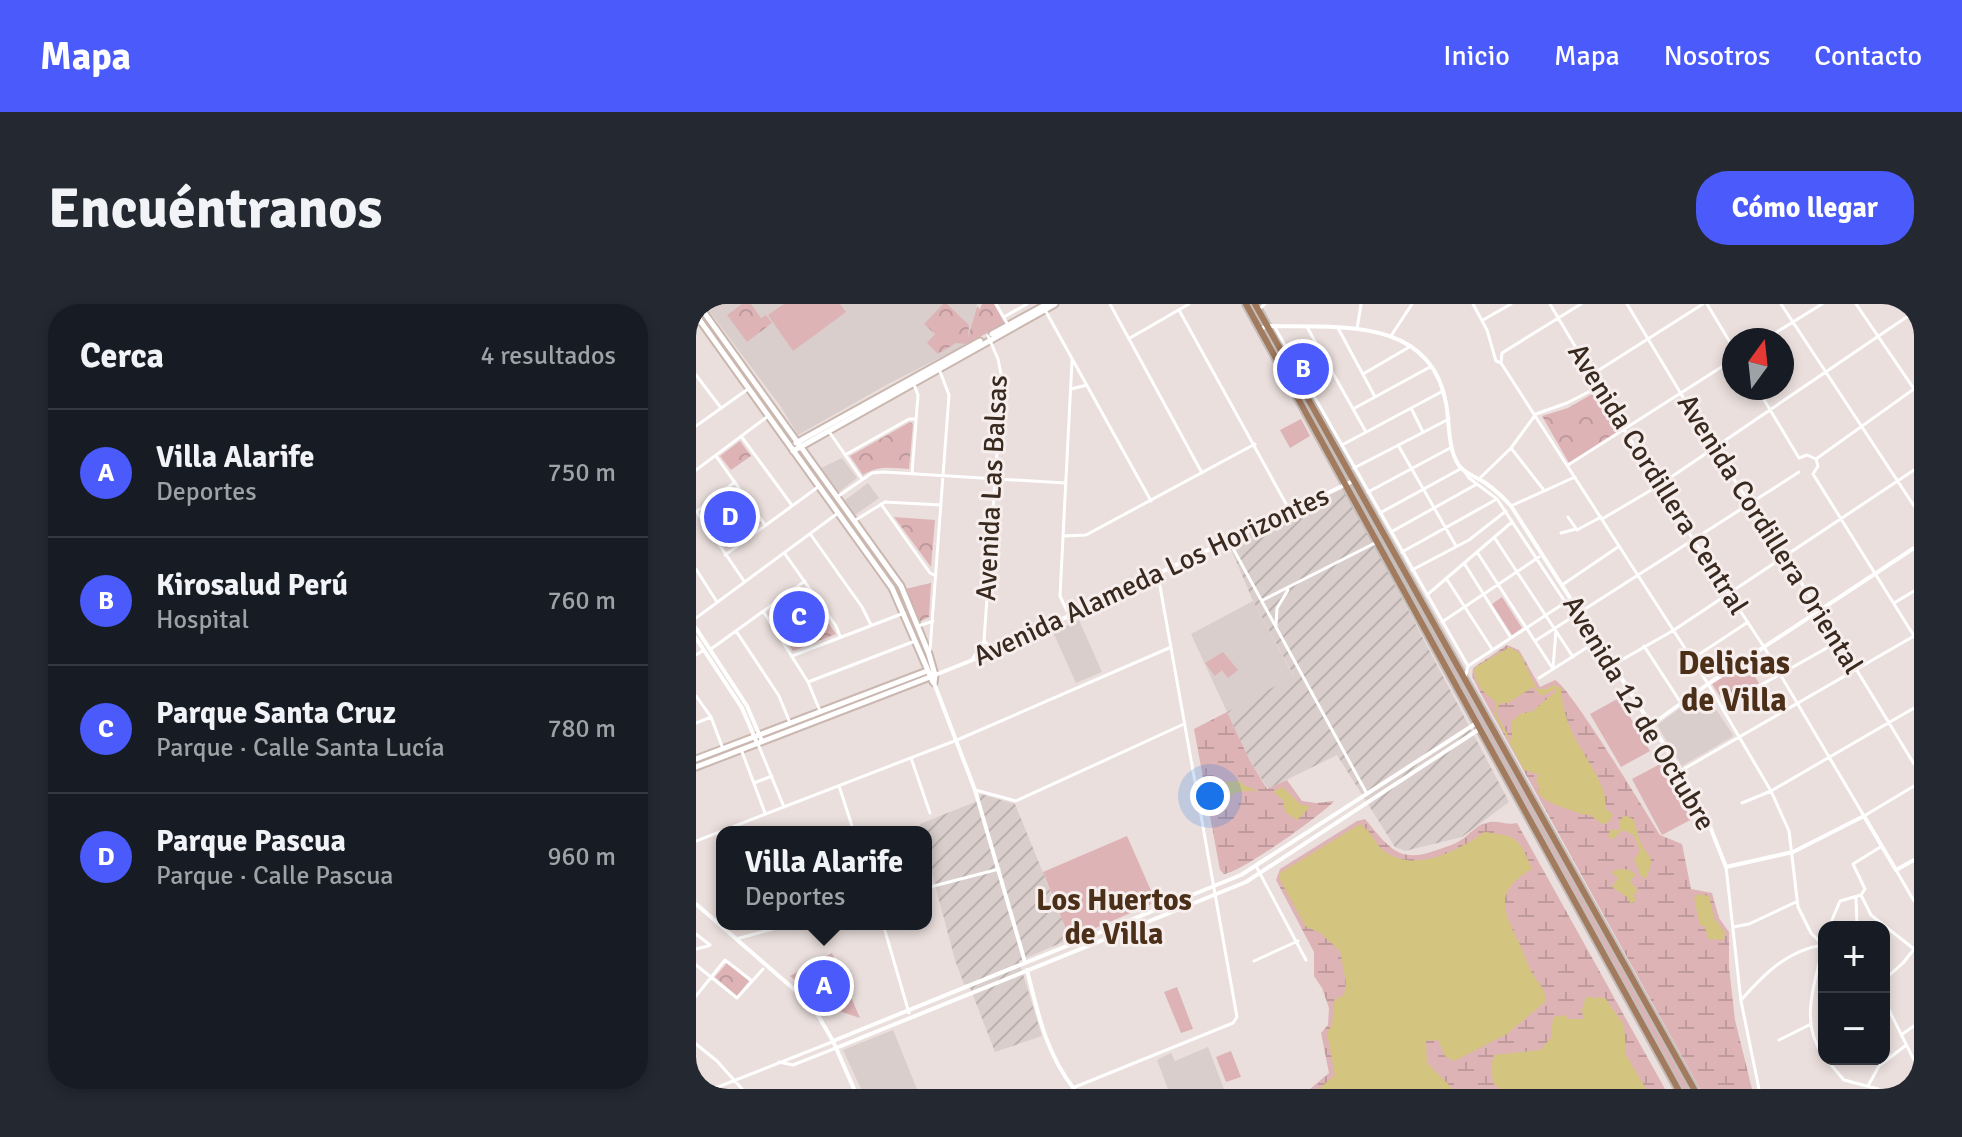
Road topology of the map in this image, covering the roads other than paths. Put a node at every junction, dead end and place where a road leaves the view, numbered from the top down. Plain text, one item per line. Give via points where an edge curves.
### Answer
1 (698, 304) edge
2 (996, 304) edge
3 (1027, 304) edge
4 (1055, 304) edge
5 (1110, 304) edge
6 (1189, 304) edge
7 (1246, 304) edge
8 (1265, 304) edge
9 (1361, 304) edge
10 (1412, 304) edge
11 (1473, 304) edge
12 (1511, 304) edge
13 (1550, 304) edge
14 (1581, 304) edge
15 (1627, 304) edge
16 (1705, 304) edge
17 (1781, 304) edge
18 (1822, 304) edge
19 (1859, 305) edge
20 (1044, 306) edge
21 (1256, 307) edge
22 (1179, 310) junction
23 (1914, 312) edge
24 (1004, 317) junction
25 (697, 318) edge
26 (1558, 318) junction
27 (1483, 320) junction
28 (1792, 323) junction
29 (1010, 327) junction
30 (1267, 327) junction
31 (1307, 327) junction
32 (1338, 328) junction
33 (1784, 328) edge
34 (1357, 329) junction
35 (1722, 330) edge
36 (1391, 336) junction
37 (1648, 337) junction
38 (1877, 337) junction
39 (989, 338) junction
40 (1130, 338) junction
41 (1411, 346) junction
42 (1072, 361) junction
43 (1501, 363) junction
44 (938, 366) junction
45 (1431, 367) junction
46 (1722, 367) edge
47 (1825, 372) junction
48 (1363, 374) junction
49 (696, 375) edge
50 (1591, 375) junction
51 (912, 381) junction
52 (1087, 385) junction
53 (1598, 387) junction
54 (748, 389) junction
55 (1071, 389) junction
56 (1914, 389) edge
57 (1443, 391) junction
58 (1680, 393) junction
59 (1375, 396) junction
60 (1764, 400) edge
61 (721, 408) junction
62 (1411, 408) junction
63 (1353, 409) junction
64 (1770, 410) junction
65 (1536, 414) junction
66 (768, 416) junction
67 (916, 419) junction
68 (1449, 419) junction
69 (1860, 425) junction
70 (696, 426) edge
71 (827, 428) junction
72 (1625, 430) junction
73 (1366, 432) junction
74 (1423, 432) junction
75 (741, 436) junction
76 (799, 444) junction
77 (1255, 444) junction
78 (1342, 445) junction
79 (1398, 445) junction
80 (1452, 447) junction
81 (1713, 447) junction
82 (1511, 448) junction
83 (791, 449) junction
84 (716, 455) junction
85 (845, 455) junction
86 (1816, 459) junction
87 (1568, 465) junction
88 (1354, 468) junction
89 (1462, 468) junction
90 (1412, 469) junction
91 (696, 470) edge
92 (1914, 470) edge
93 (1799, 472) dead end
94 (912, 473) junction
95 (1202, 473) junction
96 (943, 475) junction
97 (1575, 477) junction
98 (996, 478) junction
99 (862, 479) junction
100 (1356, 479) junction
101 (1478, 481) junction
102 (735, 482) junction
103 (1898, 482) junction
104 (1066, 483) junction
105 (1345, 484) junction
106 (1658, 486) junction
107 (818, 487) junction
108 (1423, 490) junction
109 (1544, 490) junction
110 (1368, 492) junction
111 (837, 497) junction
112 (1500, 498) junction
113 (1151, 501) junction
114 (881, 504) junction
115 (1750, 504) junction
116 (791, 505) junction
117 (941, 505) junction
118 (1511, 506) junction
119 (1914, 506) edge
120 (1434, 508) junction
121 (1290, 511) junction
122 (1506, 511) junction
123 (696, 512) edge
124 (838, 513) junction
125 (1380, 513) junction
126 (1568, 517) dead end
127 (1602, 518) junction
128 (1841, 519) junction
129 (854, 521) junction
130 (1513, 521) junction
131 (765, 525) junction
132 (1445, 528) junction
133 (1576, 529) junction
134 (1392, 532) junction
135 (1561, 533) dead end
136 (810, 534) junction
137 (1063, 536) junction
138 (1494, 537) junction
139 (1693, 539) junction
140 (1229, 541) junction
141 (1377, 542) junction
142 (1456, 546) junction
143 (1620, 546) junction
144 (1914, 548) edge
145 (1402, 552) junction
146 (1477, 552) junction
147 (785, 554) junction
148 (725, 555) junction
149 (1784, 555) junction
150 (1540, 557) junction
151 (1464, 563) junction
152 (696, 569) edge
153 (1412, 570) junction
154 (1517, 572) junction
155 (1875, 574) junction
156 (1158, 575) junction
157 (936, 576) junction
158 (1638, 576) junction
159 (1446, 578) junction
160 (805, 581) junction
161 (744, 582) junction
162 (1498, 585) junction
163 (1562, 585) junction
164 (1291, 586) junction
165 (1914, 591) edge
166 (1729, 592) junction
167 (1427, 595) junction
168 (1484, 595) junction
169 (1262, 601) junction
170 (717, 602) junction
171 (1566, 602) junction
172 (1894, 603) junction
173 (1465, 607) junction
174 (1819, 610) junction
175 (763, 611) junction
176 (904, 613) junction
177 (1577, 614) junction
178 (1546, 615) junction
179 (1069, 616) junction
180 (696, 618) edge
181 (933, 621) junction
182 (1442, 622) junction
183 (1748, 622) junction
184 (871, 625) junction
185 (918, 626) junction
186 (696, 628) edge
187 (1526, 628) junction
188 (1276, 630) junction
189 (1555, 630) junction
190 (1674, 630) junction
191 (736, 631) junction
192 (840, 636) junction
193 (1914, 636) edge
194 (696, 638) edge
195 (1511, 638) junction
196 (915, 641) junction
197 (984, 641) junction
198 (1535, 641) junction
199 (1839, 641) junction
200 (1595, 642) junction
201 (1644, 646) junction
202 (1764, 647) junction
203 (1169, 648) junction
204 (711, 649) junction
205 (704, 650) junction
206 (1493, 650) junction
207 (995, 651) junction
208 (929, 654) junction
209 (696, 655) edge
210 (792, 656) junction
211 (1573, 657) junction
212 (1692, 659) junction
213 (971, 662) junction
214 (1613, 665) junction
215 (1468, 666) junction
216 (1553, 669) junction
217 (1856, 669) junction
218 (933, 673) junction
219 (1780, 673) junction
220 (1465, 678) junction
221 (1539, 678) dead end
222 (808, 682) junction
223 (1452, 682) junction
224 (934, 683) joint
225 (1708, 684) junction
226 (1472, 689) junction
227 (696, 696) edge
228 (1681, 703) junction
229 (1798, 703) junction
230 (1722, 707) junction
231 (1914, 708) edge
232 (820, 711) junction
233 (711, 717) junction
234 (696, 723) edge
235 (790, 723) junction
236 (1889, 723) junction
237 (1184, 724) junction
238 (1651, 725) junction
239 (1477, 727) junction
240 (1740, 736) junction
241 (758, 740) junction
242 (957, 740) junction
243 (723, 749) junction
244 (741, 749) junction
245 (1492, 754) junction
246 (1829, 757) junction
247 (911, 758) junction
248 (696, 759) edge
249 (1513, 763) junction
250 (1914, 764) edge
251 (696, 767) edge
252 (1681, 771) junction
253 (772, 776) junction
254 (754, 783) junction
255 (839, 786) junction
256 (1914, 786) edge
257 (975, 790) junction
258 (1771, 791) junction
259 (1368, 795) junction
260 (1742, 803) dead end
261 (784, 807) junction
262 (930, 813) dead end
263 (765, 814) junction
264 (1864, 816) junction
265 (734, 826) edge
266 (852, 826) edge
267 (716, 833) edge
268 (696, 841) edge
269 (1882, 846) junction
270 (1793, 852) junction
271 (1914, 860) edge
272 (1256, 866) junction
273 (1726, 867) junction
274 (999, 869) junction
275 (1896, 870) junction
276 (1260, 874) junction
277 (932, 886) edge
278 (1214, 887) junction
279 (1215, 894) junction
280 (1860, 895) junction
281 (1914, 901) edge
282 (1796, 902) junction
283 (696, 904) edge
284 (1831, 921) edge
285 (1858, 921) edge
286 (716, 922) edge
287 (1733, 927) junction
288 (726, 930) edge
289 (769, 930) edge
290 (885, 930) edge
291 (696, 934) edge
292 (736, 939) junction
293 (1818, 939) edge
294 (1298, 941) junction
295 (1818, 946) edge
296 (1914, 948) edge
297 (696, 949) edge
298 (1306, 960) dead end
299 (1254, 961) dead end
300 (1025, 962) junction
301 (696, 965) edge
302 (763, 969) dead end
303 (1027, 970) junction
304 (1818, 972) edge
305 (1890, 975) edge
306 (711, 978) junction
307 (985, 980) junction
308 (752, 981) junction
309 (987, 986) junction
310 (967, 990) junction
311 (696, 996) edge
312 (1741, 1001) junction
313 (1890, 1012) edge
314 (909, 1015) junction
315 (1811, 1024) junction
316 (1914, 1026) edge
317 (879, 1027) junction
318 (1901, 1035) junction
319 (1779, 1040) dead end
320 (833, 1041) junction
321 (696, 1044) edge
322 (1907, 1046) junction
323 (1818, 1047) edge
324 (836, 1048) junction
325 (1914, 1060) edge
326 (779, 1062) junction
327 (1831, 1065) edge
328 (735, 1080) junction
329 (1868, 1086) junction
330 (1073, 1088) edge
331 (713, 1089) edge
332 (742, 1089) edge
333 (854, 1089) edge
334 (1678, 1089) edge
335 (1694, 1089) edge
336 (1759, 1089) edge
337 (1878, 1089) edge

1 - 76 main road
2 - 24 street
3 - 24 street
4 - 20 main road
5 - 40 street
6 - 22 street
7 - 30 main road
8 - 21 street
9 - 34 street
10 - 36 street
11 - 27 street
12 - 27 street
13 - 26 street, Avenida Cordillera Central
14 - 26 street
15 - 37 street, Avenida Cordillera Oriental
16 - 35 street
16 - 37 street
17 - 28 street
18 - 28 street
19 - 38 street
20 - 29 main road
20 - 42 street
21 - 30 main road
22 - 40 street
22 - 77 street
23 - 38 street
24 - 29 street
25 - 54 main road
26 - 43 street via 1501,355
26 - 50 street, Avenida Cordillera Central
27 - 43 street
28 - 33 street
28 - 47 street
29 - 39 main road
30 - 31 street
30 - 78 street
30 - 100 main road
30 - 105 main road
31 - 32 street
31 - 63 street
32 - 34 street
32 - 48 street
34 - 36 street
36 - 41 street
37 - 50 street
37 - 58 street, Avenida Cordillera Oriental
38 - 47 street
38 - 56 street
39 - 44 main road
39 - 98 street, Avenida Las Balsas via 1002,379
40 - 95 street
41 - 45 street
41 - 48 street
42 - 52 street
42 - 55 street
43 - 65 street
44 - 51 main road
44 - 96 street via 949,395
45 - 57 street
45 - 59 street
46 - 58 street
47 - 64 street
47 - 69 street
48 - 59 street
49 - 61 street
50 - 53 street, Avenida Cordillera Central
51 - 67 street via 918,395
51 - 71 main road
52 - 55 street
52 - 113 street
53 - 65 street
53 - 72 street, Avenida Cordillera Central
54 - 61 street
54 - 66 main road
55 - 104 street
56 - 69 street
57 - 62 street
57 - 68 street
58 - 72 street
58 - 81 street, Avenida Cordillera Oriental
59 - 63 street
60 - 64 street
61 - 70 street
62 - 73 street
62 - 74 street
63 - 73 street
64 - 81 street
64 - 86 street via 1799,458
65 - 82 street
65 - 87 street
66 - 75 street
66 - 83 main road
67 - 85 street
67 - 94 street
68 - 74 street
68 - 80 street
69 - 86 street
69 - 103 street
71 - 76 main road
71 - 85 street
72 - 87 street
72 - 106 street, Avenida Cordillera Central
73 - 78 street
74 - 79 street
75 - 84 street
75 - 116 street
76 - 83 main road
76 - 111 main road
77 - 95 street
77 - 121 street
78 - 88 street
79 - 88 street
79 - 90 street
80 - 89 street
80 - 90 street
81 - 106 street
81 - 115 street, Avenida Cordillera Oriental
82 - 101 street
82 - 109 street
83 - 107 main road
84 - 91 street
84 - 102 street
85 - 99 street
86 - 128 street via 1813,474
87 - 97 street
88 - 100 street
89 - 101 street, Avenida 12 de Octubre
89 - 108 street
90 - 108 street
90 - 110 street
92 - 103 street
93 - 115 street
94 - 96 street
94 - 99 street via 872,473
95 - 113 street
96 - 98 street
96 - 117 street
97 - 109 street
97 - 127 street
98 - 104 street
98 - 197 street, Avenida Las Balsas
99 - 111 street
100 - 105 street, Avenida Alameda Los Horizontes
100 - 110 street
100 - 220 main road
101 - 112 street, Avenida 12 de Octubre
101 - 120 street
102 - 123 street
102 - 131 street
103 - 119 street
103 - 128 street
104 - 137 street
105 - 121 street, Avenida Alameda Los Horizontes
105 - 141 main road
106 - 127 street
106 - 139 street, Avenida Cordillera Central
107 - 116 street
107 - 124 main road
108 - 120 street
108 - 125 street
109 - 118 street
110 - 125 street
111 - 129 main road
112 - 118 street, Avenida 12 de Octubre
112 - 122 street, Avenida 12 de Octubre
112 - 132 street
113 - 137 street via 1086,535
114 - 117 street
114 - 129 street
114 - 157 street
115 - 139 street
115 - 149 street, Avenida Cordillera Oriental
116 - 131 street
117 - 157 street
118 - 150 street, Avenida 12 de Octubre
120 - 132 street
120 - 134 street
121 - 140 street, Avenida Alameda Los Horizontes
122 - 130 street, Avenida 12 de Octubre
122 - 142 street
123 - 148 street
124 - 136 street
124 - 176 main road
125 - 134 street
126 - 133 street
127 - 133 street
127 - 143 street
128 - 149 street
128 - 155 street
129 - 185 main road via 901,586
130 - 138 street
130 - 150 street, Avenida 12 de Octubre
131 - 148 street
132 - 142 street
132 - 145 street
133 - 135 street
134 - 145 street
136 - 147 street
136 - 184 street
137 - 179 street via 1060,596
138 - 146 street
138 - 154 street
139 - 158 street
139 - 166 street, Avenida Cordillera Central
140 - 156 street, Avenida Alameda Los Horizontes
140 - 169 street
141 - 164 street
141 - 223 main road
142 - 153 street
143 - 158 street
143 - 163 street
144 - 155 street
145 - 153 street
146 - 151 street
146 - 162 street
147 - 160 street
147 - 161 street
148 - 161 street
149 - 166 street
149 - 174 street, Avenida Cordillera Oriental
150 - 154 street
150 - 163 street, Avenida 12 de Octubre
150 - 171 street, Avenida 12 de Octubre
151 - 159 street
151 - 168 street
152 - 170 street
153 - 167 street
154 - 162 street
154 - 178 street
155 - 172 street
155 - 174 street
156 - 179 street, Avenida Alameda Los Horizontes
156 - 203 street
157 - 181 street
158 - 177 street
158 - 190 street
159 - 167 street
159 - 173 street
160 - 175 street
160 - 192 street
161 - 170 street
162 - 168 street
162 - 187 street
163 - 177 street, Avenida 12 de Octubre
164 - 169 street
164 - 188 street via 1277,608
165 - 172 street
166 - 183 street, Avenida Cordillera Central
166 - 190 street
167 - 182 street
168 - 173 street
168 - 195 street
169 - 188 street
170 - 180 street
171 - 177 street, Avenida 12 de Octubre
171 - 178 street
172 - 193 street
173 - 182 street
173 - 206 street
174 - 199 street, Avenida Cordillera Oriental
174 - 202 street
175 - 191 street
175 - 210 street
176 - 184 street
176 - 196 main road
177 - 189 street
177 - 200 street, Avenida 12 de Octubre
178 - 187 street
178 - 189 street
179 - 207 street, Avenida Alameda Los Horizontes
181 - 185 street
181 - 208 street
182 - 215 street
183 - 202 street, Avenida Cordillera Central
183 - 212 street
184 - 192 street
185 - 208 main road
186 - 204 street
187 - 195 street
187 - 198 street
188 - 259 street
189 - 198 street
189 - 211 street
189 - 216 street
190 - 201 street
190 - 212 street
191 - 204 street
191 - 235 street via 779,696
192 - 210 street
193 - 217 street
194 - 205 street
195 - 206 street
196 - 218 main road
196 - 222 street
197 - 207 street, Avenida Las Balsas
197 - 213 street, Avenida Las Balsas
198 - 216 street
199 - 217 street, Avenida Cordillera Oriental
199 - 219 street
200 - 211 street
200 - 214 street, Avenida 12 de Octubre
201 - 214 street
201 - 228 street
202 - 219 street, Avenida Cordillera Central
202 - 225 street
203 - 237 street
203 - 242 street
204 - 241 street via 747,706
205 - 209 street
205 - 241 street
206 - 215 street
207 - 213 street, Avenida Alameda Los Horizontes
208 - 218 main road
210 - 222 street
211 - 216 street
212 - 225 street
213 - 218 street, Avenida Alameda Los Horizontes
214 - 238 street, Avenida 12 de Octubre
215 - 220 street
216 - 221 street
217 - 229 street
217 - 236 street, Avenida Cordillera Oriental
218 - 224 main road
218 - 232 main road, Avenida Alameda Los Horizontes
218 - 241 main road, Avenida Alameda Los Horizontes
219 - 229 street, Avenida Cordillera Central
219 - 230 street
220 - 226 main road
222 - 232 street
223 - 226 main road via 1461,676
223 - 239 main road
224 - 242 street
225 - 228 street
225 - 230 street
226 - 249 main road
227 - 233 street
228 - 238 street
229 - 240 street
229 - 246 street, Avenida Cordillera Central
230 - 240 street
231 - 236 street
232 - 235 main road, Avenida Alameda Los Horizontes
233 - 234 street
233 - 243 street
235 - 241 main road, Avenida Alameda Los Horizontes
236 - 246 street
236 - 250 street, Avenida Cordillera Oriental
237 - 257 street via 1016,801
237 - 278 street
238 - 252 street, Avenida 12 de Octubre
239 - 245 main road
239 - 259 street
239 - 276 street
240 - 252 street
240 - 258 street
241 - 243 main road, Avenida Alameda Los Horizontes
241 - 244 main road, Avenida Alameda Los Horizontes
241 - 253 street
242 - 247 street
242 - 257 street
243 - 248 main road, Avenida Alameda Los Horizontes
244 - 251 main road, Avenida Alameda Los Horizontes
244 - 254 street
245 - 249 main road via 1505,770
245 - 334 main road
246 - 258 street
246 - 264 street, Avenida Cordillera Central
247 - 255 street
247 - 262 street
249 - 335 main road
252 - 273 street, Avenida 12 de Octubre
253 - 254 street
253 - 261 street
254 - 263 street
255 - 261 street
255 - 266 street
256 - 264 street
257 - 274 street
258 - 260 street
258 - 270 street
259 - 272 street
261 - 263 street
263 - 265 street
264 - 269 street, Avenida Cordillera Central
264 - 270 street
267 - 268 street
269 - 275 street, Avenida Cordillera Central
269 - 280 street via 1853,864 1866,887
270 - 273 street
270 - 282 street
271 - 275 street
272 - 276 street
272 - 278 street
273 - 287 street, Avenida 12 de Octubre
274 - 277 street
274 - 300 street
275 - 281 street, Avenida Cordillera Central
276 - 279 street
276 - 294 street
278 - 279 street
278 - 300 street
279 - 303 street
279 - 330 street via 1237,1019
280 - 284 street via 1839,902
280 - 285 street
280 - 296 street via 1875,920
282 - 287 street
282 - 293 street
283 - 286 street
287 - 312 street, Avenida 12 de Octubre
288 - 292 street
289 - 292 street
290 - 314 street
291 - 297 street via 710,945
292 - 320 street via 812,1005
294 - 298 street
294 - 299 street
295 - 312 street via 1768,970
296 - 305 street
300 - 303 street
300 - 307 street
301 - 306 street
302 - 308 street
303 - 309 street
303 - 330 street via 1047,1046
304 - 315 street via 1810,998
306 - 308 street via 737,998
306 - 308 street via 725,960
306 - 311 street
307 - 309 street
307 - 310 street
309 - 310 street
310 - 314 street
312 - 336 street, Avenida 12 de Octubre
313 - 318 street
314 - 317 street
315 - 319 street
315 - 323 street
316 - 318 street
317 - 320 street
317 - 324 street
318 - 322 street
320 - 324 street
320 - 326 street
321 - 328 street
322 - 325 street
322 - 329 street via 1879,1066
324 - 326 street via 793,1065
324 - 333 street
326 - 328 street
327 - 329 street via 1844,1080
328 - 331 street
328 - 332 street
329 - 337 street

